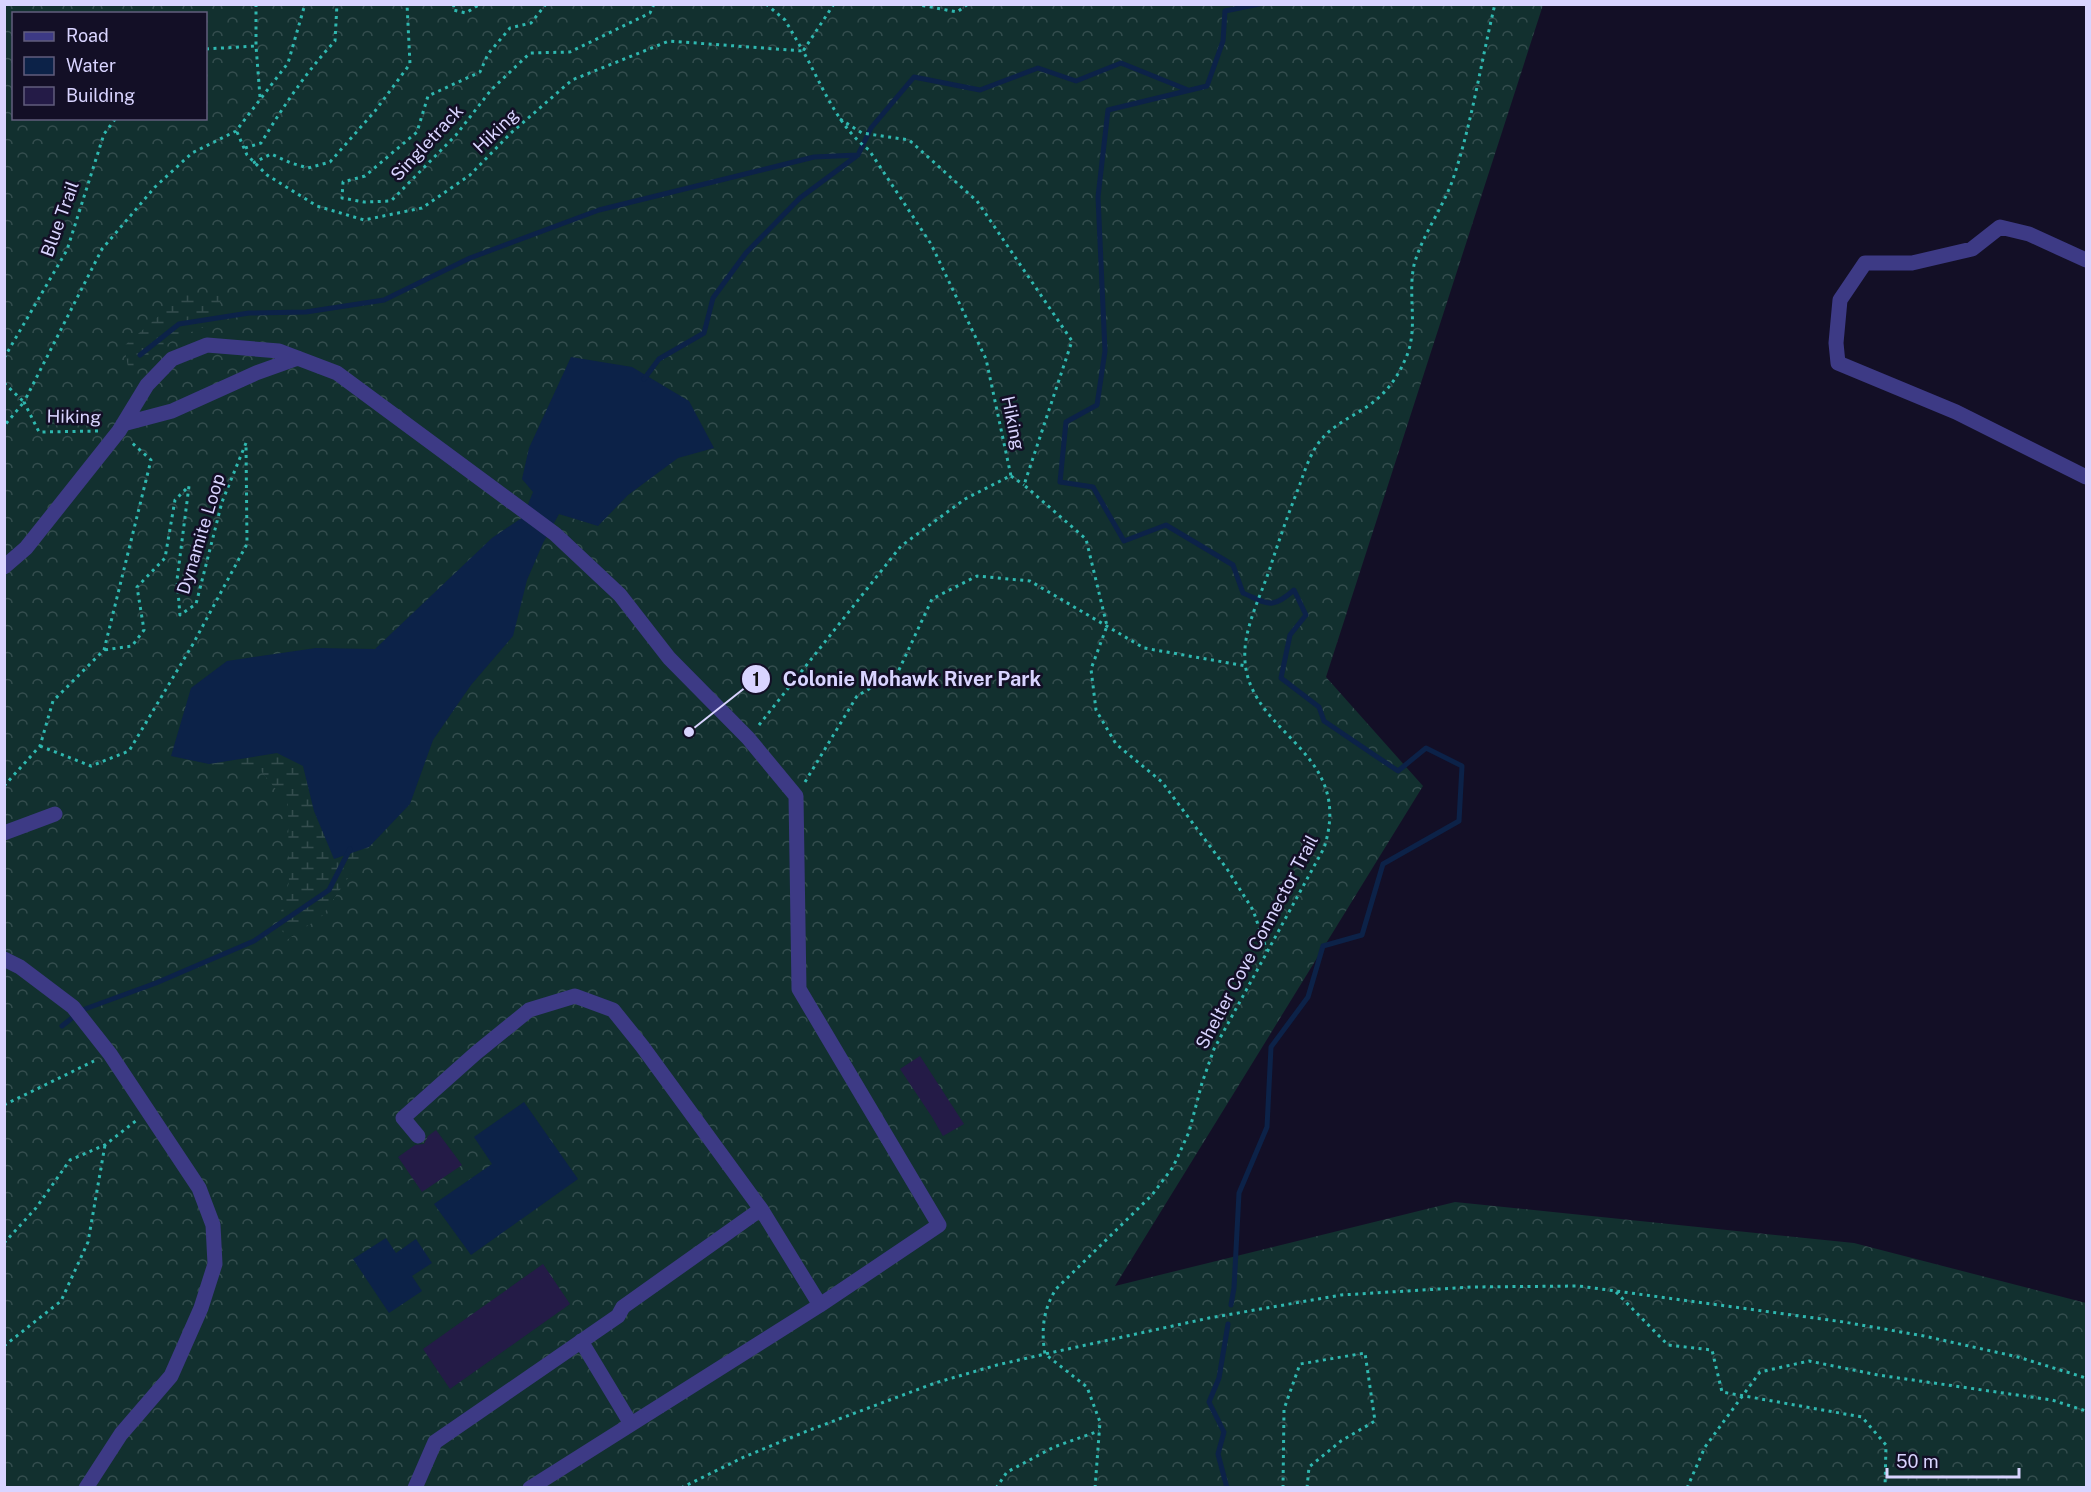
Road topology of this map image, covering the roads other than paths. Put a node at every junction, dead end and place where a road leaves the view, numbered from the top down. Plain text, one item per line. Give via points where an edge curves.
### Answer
1 (2086, 260) edge
2 (298, 358) junction
3 (121, 427) junction
4 (2086, 477) edge
5 (4, 567) edge
6 (55, 814) dead end
7 (4, 832) edge
8 (4, 959) edge
9 (418, 1136) dead end
10 (761, 1209) junction
11 (820, 1305) junction
12 (581, 1341) junction
13 (631, 1424) junction
14 (86, 1488) edge
15 (415, 1488) edge
16 (530, 1488) edge

1 - 4 street via 2029,234 2000,227 1972,249 1912,262 1865,263 1840,300 1836,343 1838,363 1956,412
2 - 3 street via 172,411
2 - 3 street via 279,351 207,345 172,359 147,384
2 - 11 street via 338,373 555,534 620,595 669,658 748,738 796,796 799,989 939,1225
3 - 5 street via 26,548
6 - 7 street
8 - 14 street via 74,1007 199,1188 213,1225 215,1264 201,1308 171,1376 121,1434
9 - 10 street via 403,1118 529,1010 575,996 613,1010
10 - 11 street
10 - 12 street via 622,1307 618,1316
11 - 13 street
12 - 13 street
12 - 15 street via 435,1442
13 - 16 street

